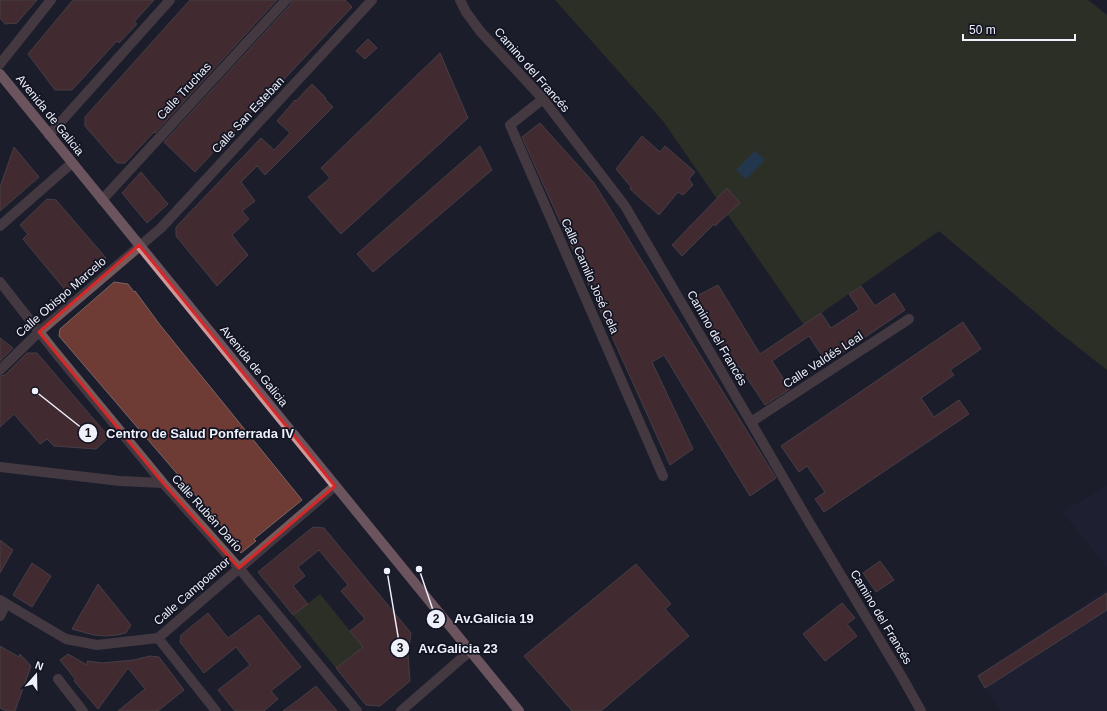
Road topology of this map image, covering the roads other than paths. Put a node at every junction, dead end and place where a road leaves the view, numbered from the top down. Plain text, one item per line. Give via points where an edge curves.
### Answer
1 (51, 0) edge
2 (170, 0) edge
3 (286, 0) edge
4 (372, 0) edge
5 (460, 0) edge
6 (0, 64) edge
7 (0, 74) edge
8 (543, 99) junction
9 (49, 135) junction
10 (72, 163) junction
11 (102, 200) junction
12 (0, 226) edge
13 (139, 246) junction
14 (0, 282) edge
15 (909, 319) dead end
16 (39, 332) junction
17 (0, 370) edge
18 (751, 422) junction
19 (0, 468) edge
20 (663, 476) dead end
21 (163, 483) junction
22 (335, 486) junction
23 (239, 568) junction
24 (3, 602) edge
25 (0, 616) edge
26 (158, 638) junction
27 (470, 651) junction
28 (58, 680) dead end
29 (82, 711) edge
30 (216, 711) edge
31 (357, 711) edge
32 (401, 711) edge
33 (519, 711) edge
34 (921, 711) edge

1 - 6 street
2 - 9 street
3 - 11 street, Calle Truchas
4 - 13 street, Calle San Esteban via 161,228
5 - 8 street, Camino del Francés via 480,31
7 - 9 main road, Avenida de Galicia
8 - 18 street, Camino del Francés via 625,206
8 - 20 street, Calle Camilo José Cela via 510,125
9 - 10 main road, Avenida de Galicia
10 - 11 main road, Avenida de Galicia
10 - 12 street
11 - 13 main road, Avenida de Galicia
13 - 16 street, Calle Obispo Marcelo
13 - 22 main road, Avenida de Galicia
14 - 16 street, Calle Rubén Darío
15 - 18 street, Calle Valdés Leal
16 - 17 street, Calle Obispo Marcelo
16 - 21 street, Calle Rubén Darío
18 - 34 street, Camino del Francés
19 - 21 street
21 - 23 street, Calle Rubén Darío
22 - 23 street, Calle Campoamor
22 - 27 main road, Avenida de Galicia
23 - 26 street, Calle Campoamor
23 - 31 street, Calle Rubén Darío
24 - 25 street
24 - 26 street, Calle Campoamor via 66,638 74,640 97,645
26 - 30 street
27 - 32 street
27 - 33 main road, Avenida de Galicia
28 - 29 street

